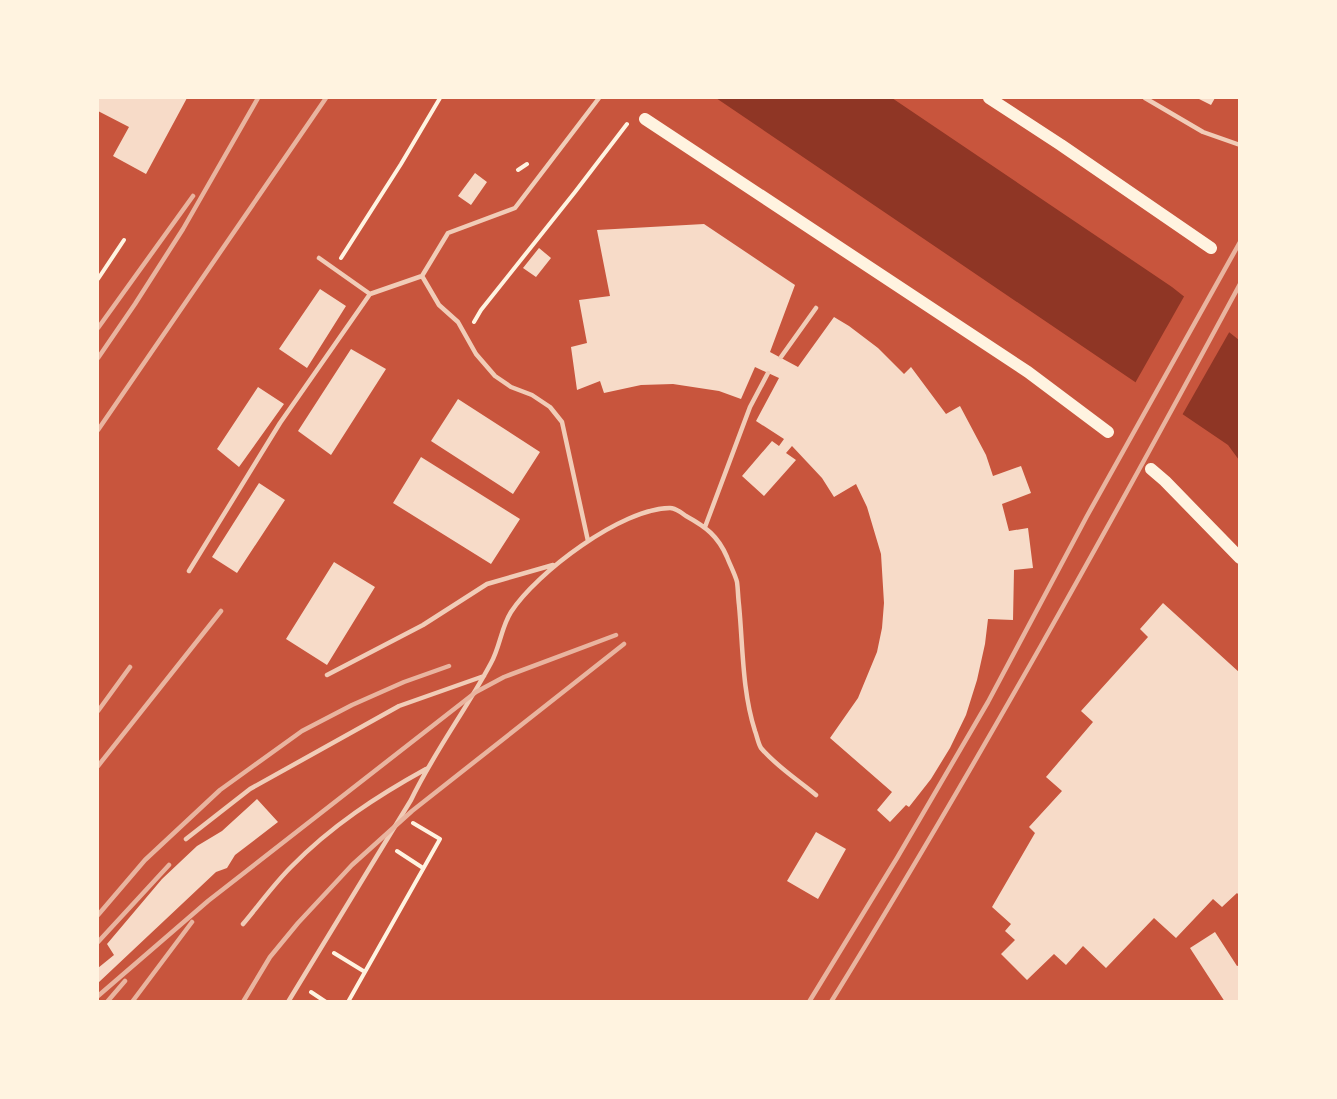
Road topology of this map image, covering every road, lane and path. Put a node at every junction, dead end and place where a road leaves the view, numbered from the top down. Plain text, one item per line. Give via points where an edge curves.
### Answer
1 (440, 98) edge
2 (600, 98) edge
3 (989, 98) edge
4 (1145, 98) edge
5 (639, 118) joint
6 (1239, 145) edge
7 (124, 240) dead end
8 (1211, 248) dead end
9 (319, 258) dead end
10 (334, 268) junction
11 (422, 276) junction
12 (98, 279) edge
13 (370, 294) junction
14 (816, 308) dead end
15 (466, 336) junction
16 (781, 357) dead end
17 (768, 374) dead end
18 (1108, 432) dead end
19 (1151, 469) dead end
20 (705, 527) junction
21 (588, 541) junction
22 (1239, 558) edge
23 (555, 564) junction
24 (189, 571) dead end
25 (327, 675) dead end
26 (485, 676) junction
27 (426, 768) junction
28 (816, 795) dead end
29 (407, 820) dead end
30 (186, 839) dead end
31 (391, 848) dead end
32 (423, 868) junction
33 (243, 924) dead end
34 (331, 951) dead end
35 (365, 972) junction
36 (308, 990) dead end
37 (288, 1002) edge
38 (326, 1002) edge
39 (348, 1002) edge

1 - 10 path
2 - 11 lane via 515,208 448,233
3 - 8 main road
4 - 6 lane via 1203,132
5 - 15 path via 481,310
5 - 18 main road via 1028,372
7 - 12 path
9 - 10 lane
10 - 13 lane
11 - 13 lane
11 - 15 lane via 439,306 458,322
13 - 24 lane via 280,423
14 - 16 lane
15 - 21 lane via 495,376 541,401 562,422
17 - 20 lane via 750,407
19 - 22 main road
20 - 21 lane via 672,508 625,520
20 - 28 lane via 726,554 737,581 747,694 760,746
21 - 23 lane
23 - 25 lane via 487,584 423,625
23 - 26 lane via 510,613
26 - 27 lane
26 - 30 lane via 399,706 250,789
27 - 33 lane via 345,819 291,867
27 - 37 lane via 411,800
29 - 32 path via 440,838
31 - 32 path
32 - 35 path
34 - 35 path
35 - 39 path
36 - 38 path

